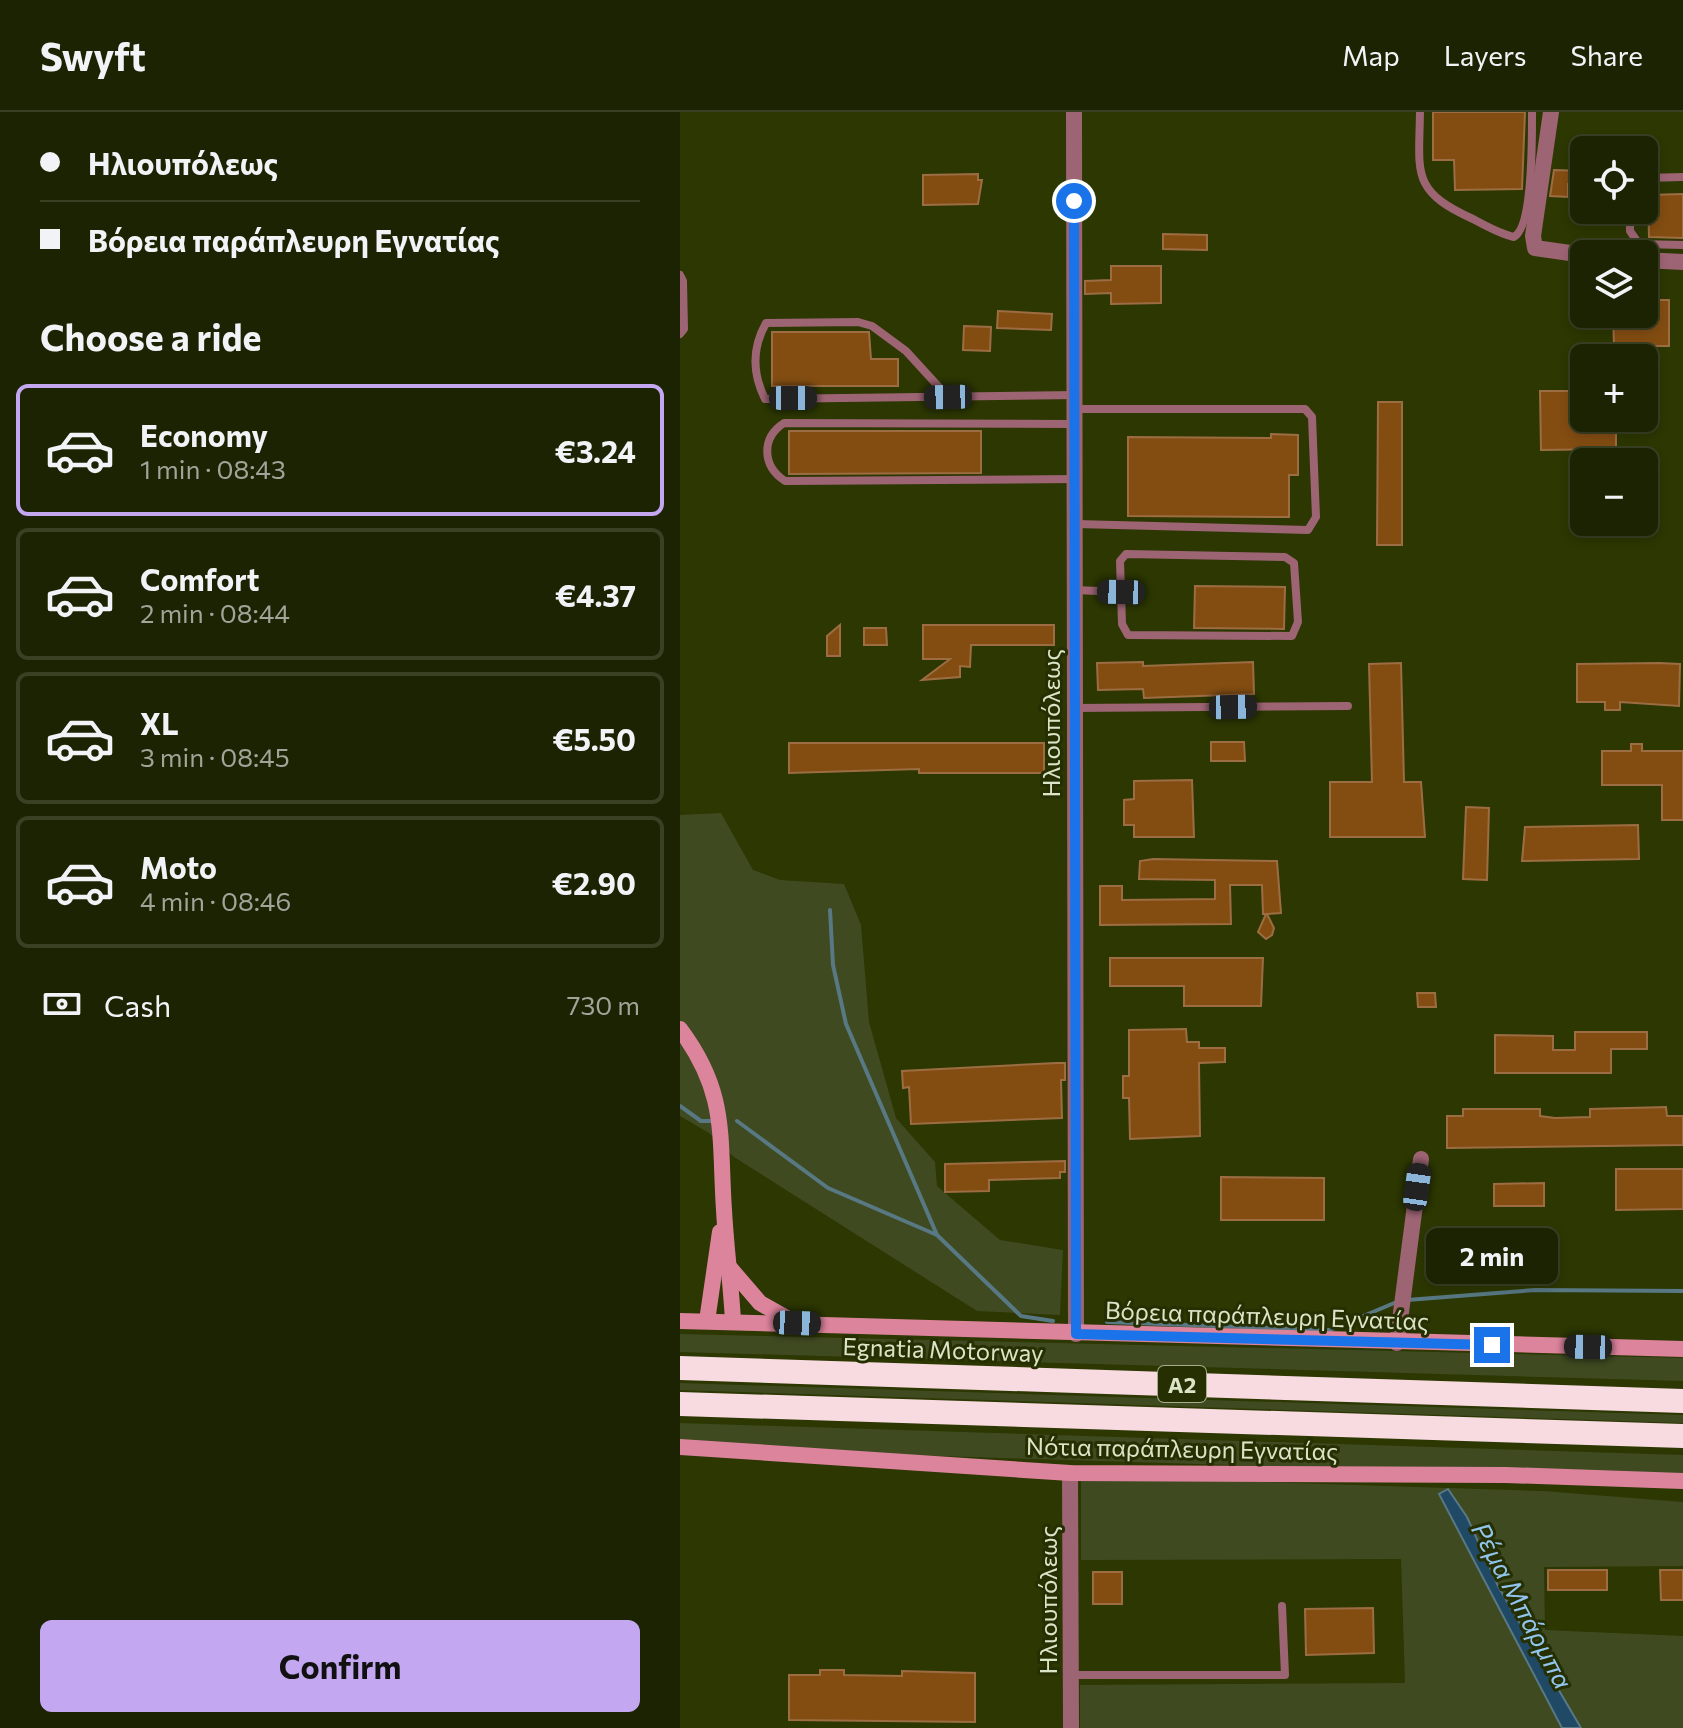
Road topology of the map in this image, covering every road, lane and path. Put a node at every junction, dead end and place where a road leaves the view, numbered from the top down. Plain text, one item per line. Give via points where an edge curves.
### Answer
1 (1074, 112) edge
2 (1420, 112) edge
3 (1532, 112) edge
4 (1551, 112) edge
5 (1683, 177) edge
6 (1658, 178) edge
7 (1630, 224) edge
8 (1683, 245) edge
9 (1570, 253) edge
10 (1658, 261) edge
11 (1683, 262) edge
12 (680, 275) edge
13 (680, 334) edge
14 (948, 397) junction
15 (1077, 409) junction
16 (1077, 479) junction
17 (1076, 524) junction
18 (1075, 590) junction
19 (1121, 592) junction
20 (1348, 706) dead end
21 (1074, 708) junction
22 (680, 1029) edge
23 (1421, 1159) dead end
24 (723, 1210) junction
25 (730, 1268) junction
26 (680, 1321) edge
27 (707, 1321) junction
28 (733, 1321) junction
29 (797, 1323) junction
30 (1076, 1334) junction
31 (1397, 1343) junction
32 (1683, 1349) edge
33 (680, 1368) edge
34 (1683, 1401) edge
35 (680, 1404) edge
36 (1683, 1436) edge
37 (680, 1447) edge
38 (1070, 1473) junction
39 (1683, 1481) edge
40 (1282, 1606) dead end
41 (1071, 1675) junction
42 (1071, 1728) edge

1 - 15 street, Ηλιουπόλεως
2 - 3 lane via 1419,165 1428,191 1448,208 1514,237 1522,228 1530,175
4 - 9 street via 1533,236 1535,248
5 - 6 lane
7 - 8 lane via 1639,244
10 - 11 street
12 - 13 lane
14 - 14 lane via 765,399 755,370 758,341 766,323 858,322 891,338
14 - 15 lane
15 - 16 street, Ηλιουπόλεως
15 - 16 lane via 784,423 770,437 767,451 774,472 785,481
15 - 17 lane via 1305,409 1312,417 1316,517 1308,530
16 - 17 street, Ηλιουπόλεως
17 - 18 street, Ηλιουπόλεως
18 - 19 lane
18 - 21 street, Ηλιουπόλεως
19 - 19 lane via 1120,561 1126,554 1285,557 1294,563 1298,622 1292,636 1128,635 1122,624
20 - 21 lane
21 - 30 street, Ηλιουπόλεως
22 - 24 street via 704,1067 722,1122
23 - 31 street
24 - 25 street
24 - 27 street
25 - 28 street
25 - 29 street via 760,1303
26 - 27 street, Βόρεια παράπλευρη Εγνατίας
27 - 28 street, Βόρεια παράπλευρη Εγνατίας
28 - 29 street, Βόρεια παράπλευρη Εγνατίας
29 - 30 street, Βόρεια παράπλευρη Εγνατίας
30 - 31 street, Βόρεια παράπλευρη Εγνατίας
31 - 32 street, Βόρεια παράπλευρη Εγνατίας
33 - 34 highway, Egnatia Motorway / Α2
35 - 36 highway, Α2
37 - 38 street, Νότια παράπλευρη Εγνατίας
38 - 39 street, Νότια παράπλευρη Εγνατίας
38 - 41 street, Ηλιουπόλεως
40 - 41 lane via 1285,1675
41 - 42 street, Ηλιουπόλεως

